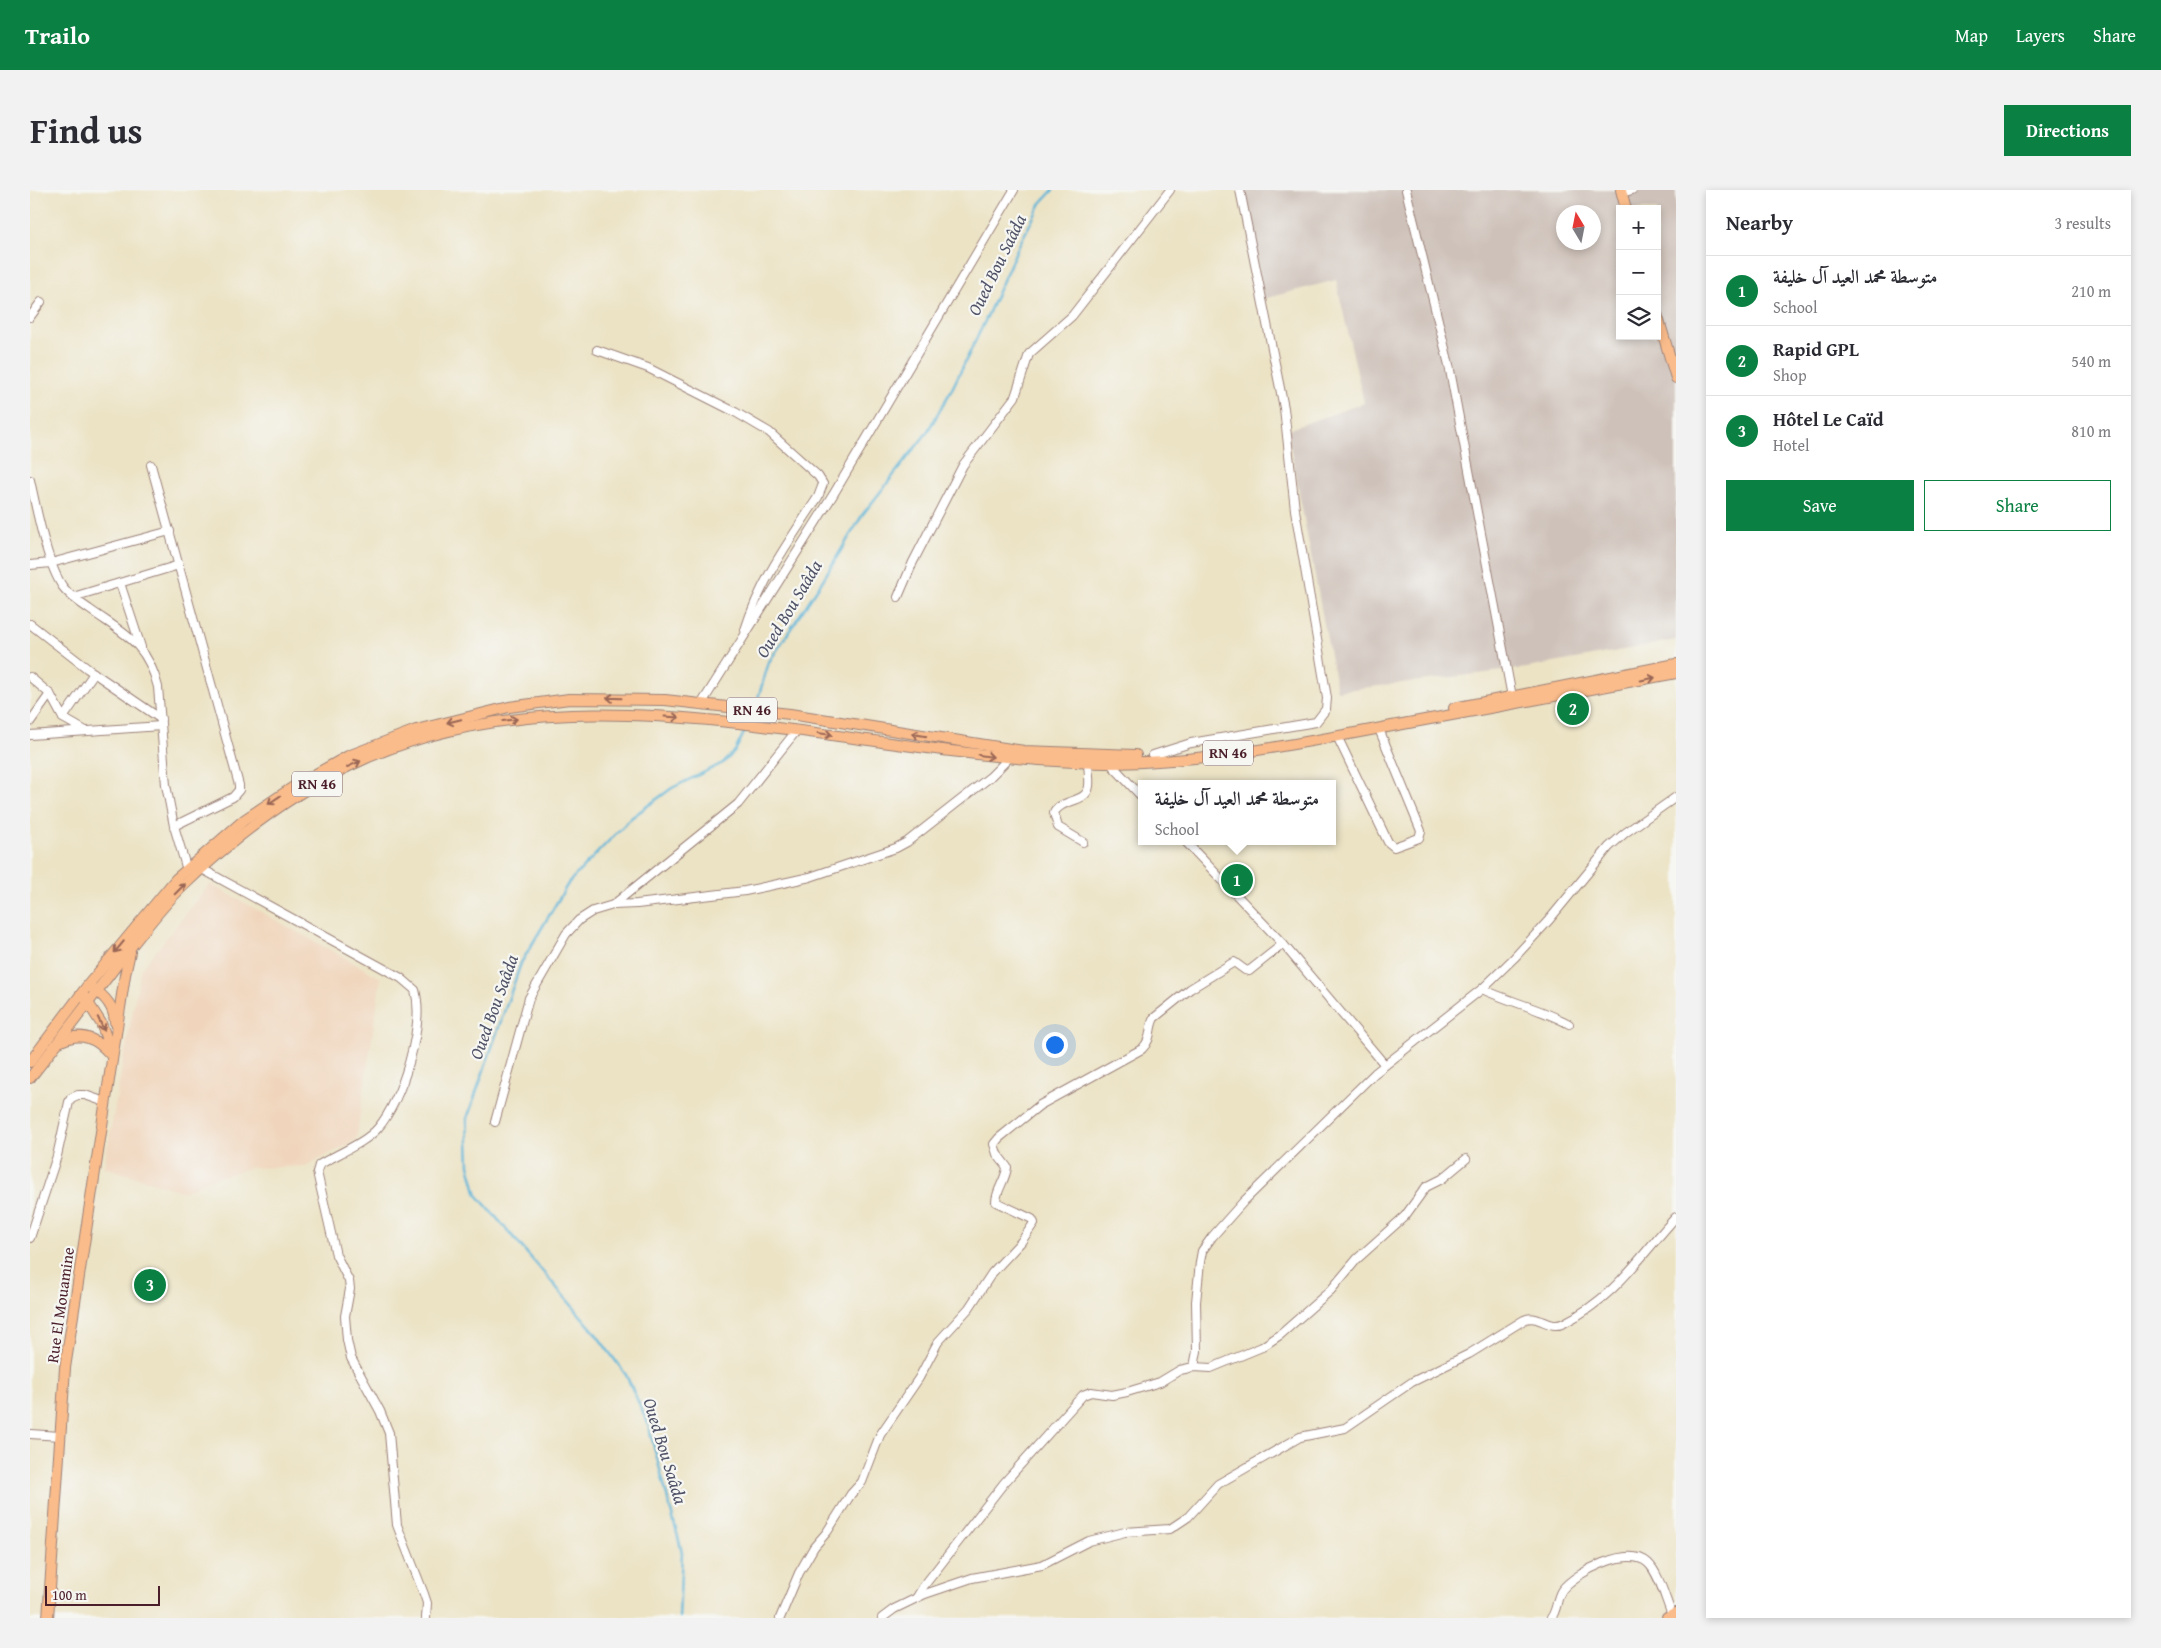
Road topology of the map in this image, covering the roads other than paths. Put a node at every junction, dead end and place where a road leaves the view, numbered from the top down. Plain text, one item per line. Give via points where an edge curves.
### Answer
1 (1014, 190) edge
2 (1170, 190) edge
3 (1240, 190) edge
4 (1406, 190) edge
5 (1625, 191) edge
6 (1626, 205) edge
7 (41, 302) dead end
8 (30, 317) edge
9 (1661, 327) edge
10 (597, 350) dead end
11 (1676, 378) edge
12 (151, 465) dead end
13 (30, 480) edge
14 (32, 500) edge
15 (170, 531) junction
16 (51, 563) junction
17 (179, 564) junction
18 (30, 565) edge
19 (120, 582) junction
20 (73, 597) junction
21 (898, 597) dead end
22 (30, 624) edge
23 (742, 641) junction
24 (141, 648) junction
25 (1676, 664) edge
26 (94, 673) junction
27 (1676, 673) edge
28 (30, 678) edge
29 (50, 694) junction
30 (1512, 700) junction
31 (702, 703) junction
32 (63, 718) junction
33 (30, 722) edge
34 (161, 723) junction
35 (1380, 729) junction
36 (84, 730) junction
37 (797, 730) junction
38 (30, 734) edge
39 (1337, 736) junction
40 (1153, 755) junction
41 (1008, 759) junction
42 (1107, 759) junction
43 (1088, 762) junction
44 (1138, 793) edge
45 (1676, 797) edge
46 (174, 826) junction
47 (1082, 842) dead end
48 (1189, 845) edge
49 (202, 869) junction
50 (187, 870) junction
51 (613, 905) junction
52 (1283, 944) junction
53 (132, 946) junction
54 (1482, 988) junction
55 (88, 993) junction
56 (1569, 1024) dead end
57 (58, 1043) junction
58 (113, 1058) junction
59 (30, 1062) edge
60 (1385, 1064) junction
61 (30, 1078) edge
62 (105, 1102) junction
63 (495, 1122) dead end
64 (1466, 1159) dead end
65 (1676, 1217) edge
66 (30, 1238) edge
67 (1194, 1367) junction
68 (30, 1434) edge
69 (60, 1436) junction
70 (917, 1597) junction
71 (1672, 1615) edge
72 (48, 1618) edge
73 (426, 1618) edge
74 (780, 1618) edge
75 (882, 1618) edge
76 (1551, 1618) edge

1 - 23 street via 833,495
2 - 21 street via 1072,316 1029,354 1014,397 963,465
3 - 40 street via 1284,408 1295,510 1327,698 1326,709 1316,722 1190,743
4 - 30 street via 1449,365
5 - 6 main road
7 - 8 street
9 - 11 main road
10 - 23 street via 648,368 769,432 823,484 769,573 753,605
12 - 15 street
13 - 14 street
14 - 16 street
15 - 16 street
15 - 17 street
16 - 18 street
16 - 20 street via 63,587
17 - 19 street
17 - 46 street via 239,785 233,797
19 - 20 street
19 - 24 street
20 - 24 street
22 - 26 street
23 - 31 street
24 - 34 street via 154,671
25 - 30 main road, RN 46
26 - 32 street
26 - 34 street
30 -> 27 main road, RN 46
28 - 29 street
29 - 32 street
29 - 33 street
30 - 35 main road, RN 46
30 - 40 main road, RN 46 via 1331,732
42 -> 31 main road, RN 46 via 1024,751
31 -> 50 main road, RN 46 via 569,699 509,707 416,730 348,756 298,784 244,820
32 - 36 street
34 - 36 street
34 - 46 street via 166,785
35 - 39 main road, RN 46
35 - 39 street via 1421,831 1419,838 1396,847 1388,842
36 - 38 street
37 -> 41 main road, RN 46
49 -> 37 main road, RN 46 via 252,825 306,790 349,766 422,738 508,720 612,714
37 - 51 street via 738,804
39 - 42 main road, RN 46 via 1170,760
40 - 42 main road, RN 46
41 - 43 main road, RN 46
41 - 51 street via 990,777 896,848 810,877 745,891
42 - 43 main road, RN 46
42 - 44 street
43 - 47 street via 1087,792 1081,798 1059,806 1054,813 1058,827
45 - 54 street via 1609,847 1537,933
46 - 50 street
48 - 52 street
53 -> 49 main road, RN 46 via 156,915
49 - 73 street via 401,978 416,990 417,1030 404,1077 389,1112 378,1129 320,1165 317,1172 336,1255 349,1281 346,1340 351,1358 389,1432 397,1524 424,1594
50 -> 55 main road, RN 46 via 176,879
51 - 63 street via 593,911 579,920 566,934 536,985 529,998
52 - 60 street
52 - 74 street via 1249,971 1234,962 1190,989 1154,1018 1150,1039 1142,1049 1040,1105 994,1144 1007,1167 996,1202 1032,1218 1034,1223 1022,1242 992,1273 969,1308 938,1342 919,1378 880,1435 862,1482 799,1573
53 - 55 main road, RN 46
53 - 58 main road
54 - 56 street
54 - 60 street
55 - 57 main road, RN 46
55 -> 58 main road
55 - 58 main road via 103,995 112,1009
55 - 59 main road, RN 46
57 - 58 main road via 84,1036 101,1044
57 - 61 main road, RN 46
58 - 62 main road, Rue El Mouamine
60 - 67 street via 1244,1201 1202,1251
62 - 66 street via 85,1095 71,1098 57,1156
62 - 69 main road, Rue El Mouamine via 65,1368
64 - 67 street via 1426,1188 1405,1216 1357,1259 1332,1290 1280,1335 1262,1347 1219,1366
65 - 70 street via 1622,1281 1563,1324 1551,1326 1532,1318 1524,1320 1469,1354 1412,1382 1345,1428 1300,1437 1218,1484 1188,1517 1170,1529 1125,1532 1089,1541 1042,1565 972,1578
67 - 70 street via 1127,1392 1091,1392 1084,1395 1004,1483
68 - 69 street
69 - 72 main road, Rue El Mouamine
70 - 75 street
71 - 76 street via 1648,1563 1630,1557 1596,1565 1571,1581 1558,1596

